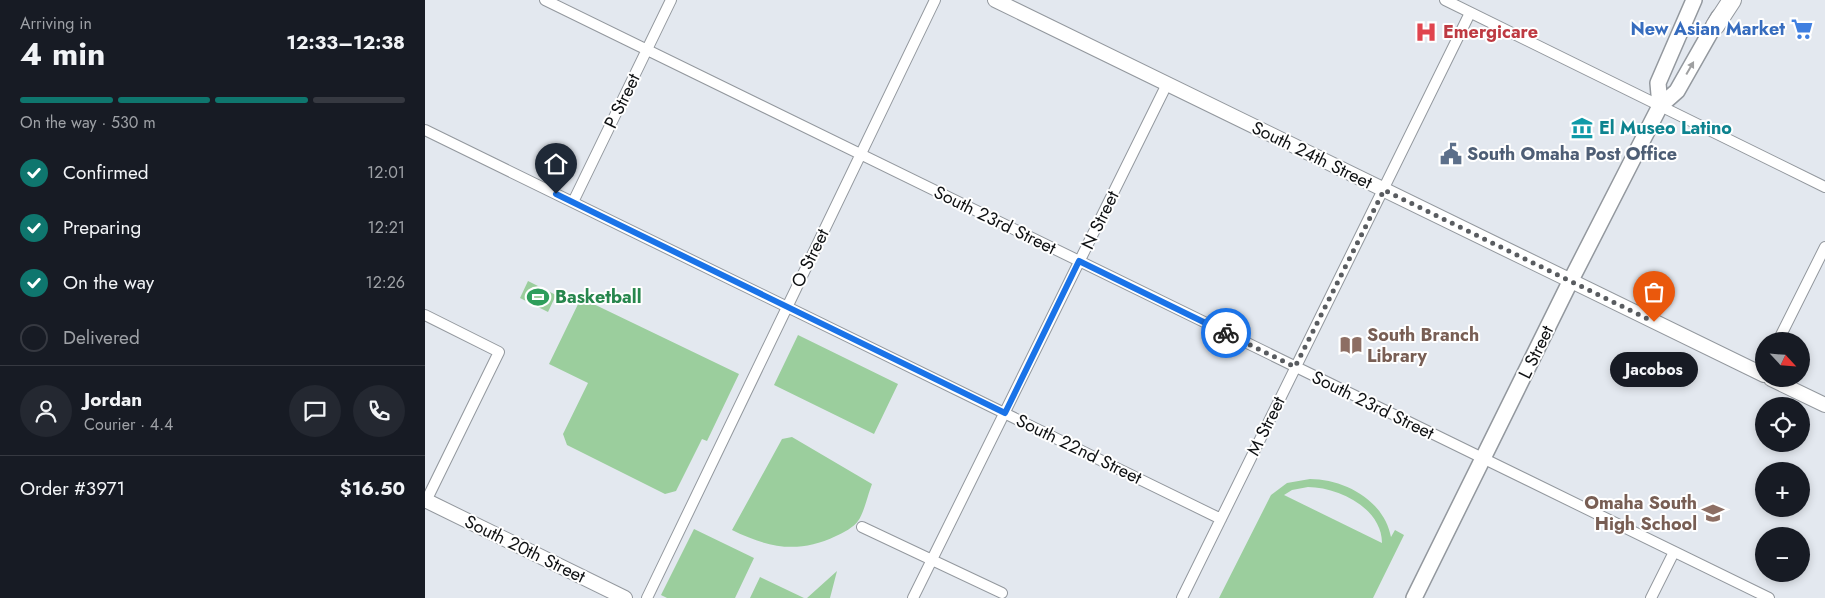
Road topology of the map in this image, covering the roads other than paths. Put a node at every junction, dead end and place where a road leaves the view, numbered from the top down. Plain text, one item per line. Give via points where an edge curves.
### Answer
1 (545, 0) edge
2 (671, 0) edge
3 (935, 0) edge
4 (995, 0) edge
5 (1445, 0) edge
6 (1694, 0) edge
7 (1728, 0) edge
8 (1732, 0) edge
9 (1470, 12) junction
10 (1715, 26) junction
11 (647, 50) junction
12 (1167, 84) junction
13 (1660, 106) junction
14 (425, 130) edge
15 (861, 155) junction
16 (1825, 187) edge
17 (1384, 190) junction
18 (573, 202) junction
19 (1825, 247) edge
20 (1079, 261) junction
21 (1570, 282) junction
22 (787, 307) junction
23 (425, 315) edge
24 (1782, 332) edge
25 (1295, 367) junction
26 (1755, 370) edge
27 (1790, 388) edge
28 (1825, 406) edge
29 (1005, 413) junction
30 (1483, 459) junction
31 (425, 501) edge
32 (1221, 519) junction
33 (862, 527) dead end
34 (1674, 552) junction
35 (932, 560) junction
36 (1002, 594) dead end
37 (625, 598) edge
38 (647, 598) edge
39 (913, 598) edge
40 (1182, 598) edge
41 (1414, 598) edge
42 (1651, 598) edge
43 (1769, 598) edge

1 - 11 street, South 23rd Street
2 - 11 street, P Street
3 - 15 street, O Street
4 - 12 main road, South 24th Street
5 - 9 street
6 - 13 main road, L Street via 1658,84
7 - 10 main road, L Street
8 - 10 highway
9 - 13 street
9 - 17 street, M Street
13 -> 10 main road, L Street via 1677,91
11 - 15 street, South 23rd Street
11 - 18 street, P Street
12 - 17 main road, South 24th Street
12 - 20 street, N Street
13 - 16 street
13 - 21 main road, L Street
14 - 18 street, South 22nd Street
15 - 20 street, South 23rd Street
15 - 22 street, O Street
17 - 21 main road, South 24th Street
17 - 25 street, M Street
18 - 22 street, South 22nd Street
19 - 24 street
20 - 25 street, South 23rd Street
20 - 29 street, N Street
21 - 26 main road, South 24th Street
21 - 30 main road, L Street
22 - 29 street, South 22nd Street
22 - 38 street, O Street
23 - 31 street via 499,352
25 - 30 street, South 23rd Street
25 - 32 street, M Street
27 - 28 main road, South 24th Street
29 - 32 street, South 22nd Street
29 - 35 street, N Street
30 - 34 street, South 23rd Street
30 - 41 main road, L Street
31 - 37 main road, South 20th Street
32 - 40 street, M Street
33 - 35 street
34 - 42 street
34 - 43 street, South 23rd Street
35 - 36 street
35 - 39 street, N Street

